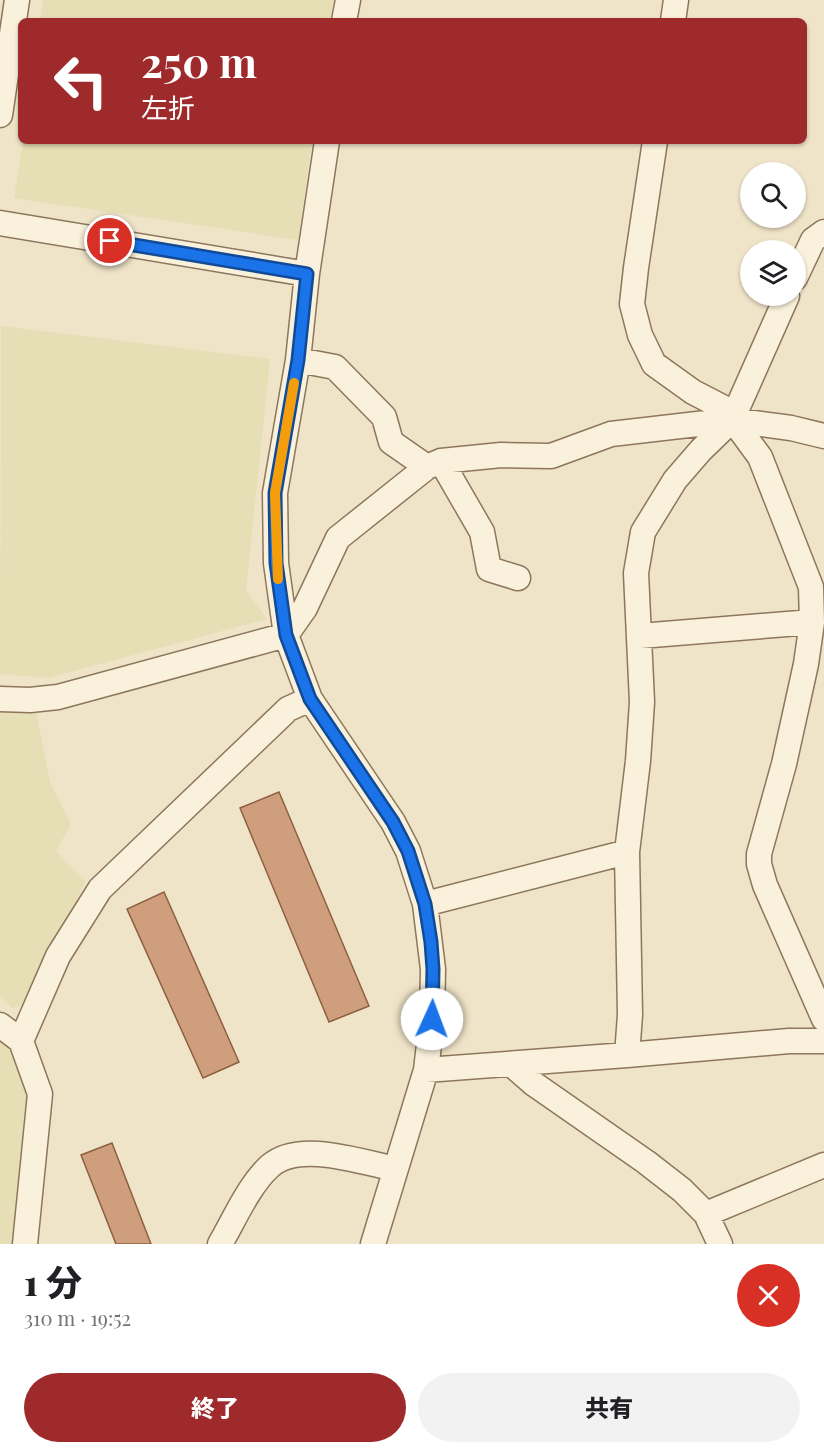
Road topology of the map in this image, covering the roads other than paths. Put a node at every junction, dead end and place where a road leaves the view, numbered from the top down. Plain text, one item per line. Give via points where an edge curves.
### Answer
1 (17, 0) edge
2 (348, 0) edge
3 (676, 0) edge
4 (345, 18) edge
5 (673, 18) edge
6 (0, 115) edge
7 (327, 144) edge
8 (655, 144) edge
9 (0, 223) edge
10 (824, 232) edge
11 (806, 255) edge
12 (307, 274) junction
13 (783, 306) edge
14 (298, 360) junction
15 (732, 420) junction
16 (824, 436) edge
17 (434, 464) junction
18 (518, 578) dead end
19 (815, 632) edge
20 (286, 635) junction
21 (640, 636) junction
22 (0, 699) edge
23 (310, 699) junction
24 (627, 852) junction
25 (425, 904) junction
26 (824, 1018) edge
27 (0, 1025) edge
28 (21, 1041) junction
29 (824, 1041) edge
30 (627, 1055) junction
31 (510, 1064) junction
32 (426, 1070) junction
33 (824, 1165) edge
34 (395, 1169) junction
35 (706, 1214) junction
36 (25, 1244) edge
37 (220, 1244) edge
38 (372, 1244) edge
39 (720, 1244) edge

1 - 6 street
2 - 4 street
3 - 5 street
7 - 12 street
8 - 15 street via 632,304 640,335 654,364 724,408
9 - 12 street
10 - 11 street via 813,240
12 - 14 street
13 - 15 street
14 - 17 street via 335,367 384,417 391,442
14 - 20 street via 275,493 276,563
15 - 16 street
15 - 17 street via 610,434 551,456 501,455
15 - 19 street via 760,457 788,527 811,587
15 - 21 street via 675,480 643,532 636,573
17 - 18 street via 482,532 489,569
17 - 20 street via 338,538 305,608
19 - 21 street
19 - 26 street via 759,864
20 - 22 street via 58,697
20 - 23 street
21 - 24 street via 642,702
23 - 25 street via 393,822 408,851
23 - 28 street via 288,709 100,889 58,956
24 - 25 street
24 - 30 street
25 - 32 street via 433,969
27 - 28 street
28 - 36 street via 40,1094
29 - 30 street
30 - 31 street
31 - 32 street
31 - 35 street via 646,1162
32 - 34 street
33 - 35 street
34 - 37 street via 309,1153 279,1160 257,1180
34 - 38 street
35 - 39 street

